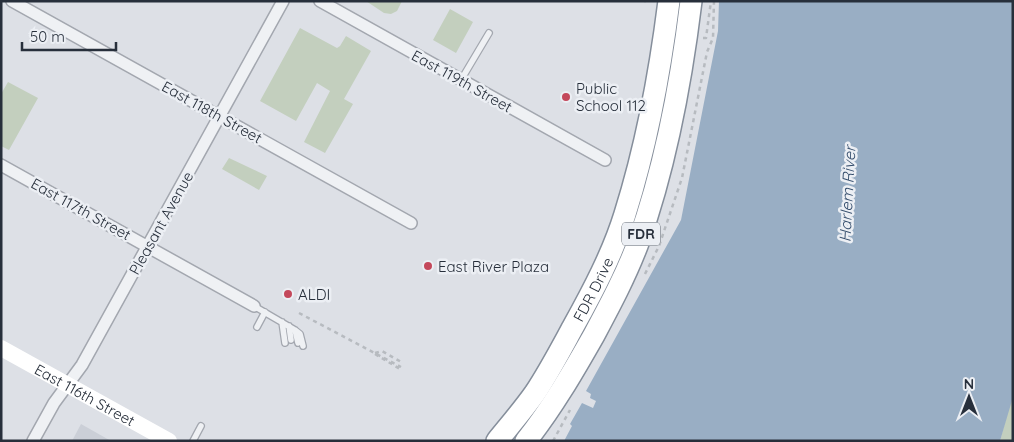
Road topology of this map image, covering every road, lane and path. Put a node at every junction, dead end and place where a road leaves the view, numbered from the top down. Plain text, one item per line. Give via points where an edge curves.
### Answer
1 (12, 1) edge
2 (283, 1) edge
3 (320, 1) edge
4 (669, 1) edge
5 (691, 1) edge
6 (711, 1) edge
7 (489, 33) dead end
8 (700, 38) dead end
9 (462, 80) junction
10 (219, 116) junction
11 (605, 160) dead end
12 (1, 165) edge
13 (411, 223) dead end
14 (148, 246) junction
15 (254, 306) joint
16 (265, 312) junction
17 (299, 313) dead end
18 (282, 322) junction
19 (289, 326) junction
20 (257, 327) dead end
21 (300, 345) dead end
22 (1, 348) edge
23 (374, 353) junction
24 (403, 363) dead end
25 (400, 368) dead end
26 (68, 385) junction
27 (522, 410) junction
28 (201, 426) dead end
29 (33, 441) edge
30 (168, 441) edge
31 (193, 441) edge
32 (482, 441) edge
33 (497, 441) edge
34 (526, 441) edge

1 - 10 street, East 118th Street
2 - 10 street, Pleasant Avenue
3 - 9 street, East 119th Street
4 - 27 highway, FDR Drive / FDR via 648,130 617,237 580,314
5 - 34 highway, FDR Drive / FDR via 682,69 669,130 638,243 621,285 578,365
6 - 8 path via 706,38
7 - 9 lane
9 - 11 street, East 119th Street
10 - 13 street, East 118th Street
10 - 14 street, Pleasant Avenue
12 - 14 street, East 117th Street
14 - 15 street, East 117th Street
14 - 26 street, Pleasant Avenue
15 - 16 lane, East 117th Street
16 - 18 lane, East 117th Street
16 - 20 lane
17 - 23 path
18 - 19 lane, East 117th Street
18 - 19 lane via 288,341
19 - 21 lane, East 117th Street via 300,334
22 - 26 street, East 116th Street
23 - 24 path via 382,351
23 - 25 path
26 - 29 street, Pleasant Avenue
26 - 30 street, East 116th Street
27 - 32 highway
27 - 33 highway, FDR Drive / FDR
28 - 31 lane

